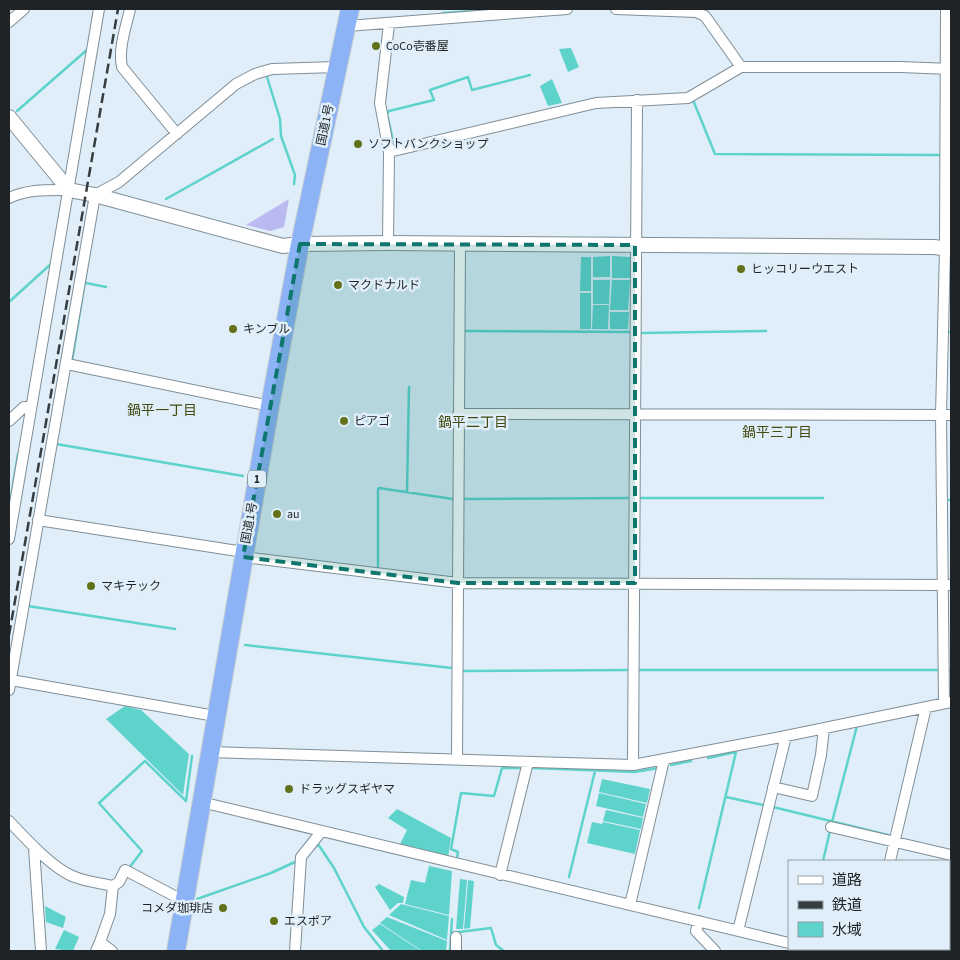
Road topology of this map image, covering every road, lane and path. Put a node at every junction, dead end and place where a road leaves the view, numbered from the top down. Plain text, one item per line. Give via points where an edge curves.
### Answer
1 (24, 9) edge
2 (99, 9) edge
3 (130, 9) edge
4 (350, 9) edge
5 (567, 9) edge
6 (616, 9) edge
7 (946, 9) edge
8 (9, 22) edge
9 (389, 24) junction
10 (347, 26) junction
11 (337, 67) junction
12 (741, 67) junction
13 (948, 69) edge
14 (637, 100) junction
15 (9, 117) edge
16 (177, 134) junction
17 (389, 152) junction
18 (69, 190) junction
19 (96, 195) junction
20 (9, 198) edge
21 (300, 244) junction
22 (388, 244) junction
23 (460, 244) junction
24 (635, 245) junction
25 (948, 249) edge
26 (67, 364) junction
27 (270, 406) junction
28 (31, 407) junction
29 (458, 414) junction
30 (635, 415) junction
31 (946, 416) edge
32 (9, 421) edge
33 (11, 516) edge
34 (38, 520) junction
35 (9, 539) edge
36 (243, 555) junction
37 (458, 583) junction
38 (635, 583) junction
39 (947, 585) edge
40 (948, 650) edge
41 (10, 685) edge
42 (948, 702) edge
43 (926, 707) junction
44 (215, 716) junction
45 (824, 728) junction
46 (786, 736) junction
47 (210, 752) junction
48 (457, 759) junction
49 (664, 760) junction
50 (528, 762) junction
51 (633, 765) junction
52 (773, 787) junction
53 (201, 802) junction
54 (9, 821) edge
55 (831, 827) dead end
56 (321, 832) junction
57 (894, 842) junction
58 (34, 848) junction
59 (951, 855) edge
60 (890, 860) edge
61 (500, 875) junction
62 (113, 886) junction
63 (184, 901) junction
64 (630, 905) junction
65 (699, 921) junction
66 (738, 931) junction
67 (456, 936) dead end
68 (788, 943) edge
69 (98, 946) edge
70 (41, 951) edge
71 (112, 951) edge
72 (176, 951) edge
73 (295, 951) edge
74 (456, 951) edge
75 (715, 951) edge

1 - 8 street
2 - 18 street
3 - 16 street via 121,50 122,67
4 - 10 highway, 国道1号 / 1
5 - 9 street
6 - 12 street via 696,12 705,16
7 - 13 street
9 - 10 street
9 - 17 street via 380,103
10 - 11 highway, 国道1号 / 1
11 - 16 street via 272,69 255,74 236,84
11 - 21 highway, 国道1号 / 1
12 - 13 street
12 - 14 street via 688,98
13 - 25 street
14 - 17 street via 596,103
14 - 24 street
15 - 18 street
16 - 19 street via 119,182
17 - 22 street
18 - 19 street
18 - 20 street via 23,192
18 - 28 street
19 - 21 street via 283,246
19 - 26 street
21 - 22 street
21 - 27 highway, 国道1号 / 1
22 - 23 street
23 - 24 street
23 - 29 street
24 - 25 street
24 - 30 street
25 - 31 street
26 - 27 street
26 - 34 street
27 - 36 highway, 国道1号 / 1
28 - 32 street via 24,407
28 - 33 street
29 - 30 street
29 - 37 street
30 - 31 street
30 - 38 street
31 - 39 street
33 - 35 street
34 - 36 street
34 - 41 street
36 - 37 street
36 - 44 highway, 国道1号 / 1
37 - 38 street
37 - 48 street
38 - 39 street
38 - 51 street
39 - 40 street
40 - 42 street
41 - 44 street
42 - 43 street
43 - 45 street
43 - 57 street
44 - 47 highway, 国道1号 / 1
45 - 46 street
45 - 52 street via 812,796
46 - 49 street
46 - 52 street
47 - 48 street
47 - 53 highway, 国道1号 / 1
48 - 50 street
49 - 51 street
49 - 64 street
50 - 51 street
50 - 61 street
52 - 66 street
53 - 56 street
53 - 63 highway, 国道1号 / 1
54 - 58 street
55 - 57 street
56 - 61 street
56 - 73 street via 301,857
57 - 59 street
57 - 60 street
58 - 62 street via 74,877
58 - 70 street
61 - 64 street
62 - 63 street via 125,870
62 - 69 street via 110,914
63 - 72 highway, 国道1号 / 1
64 - 65 street
65 - 66 street
65 - 75 street via 696,932
66 - 68 street
67 - 74 street
69 - 71 street

